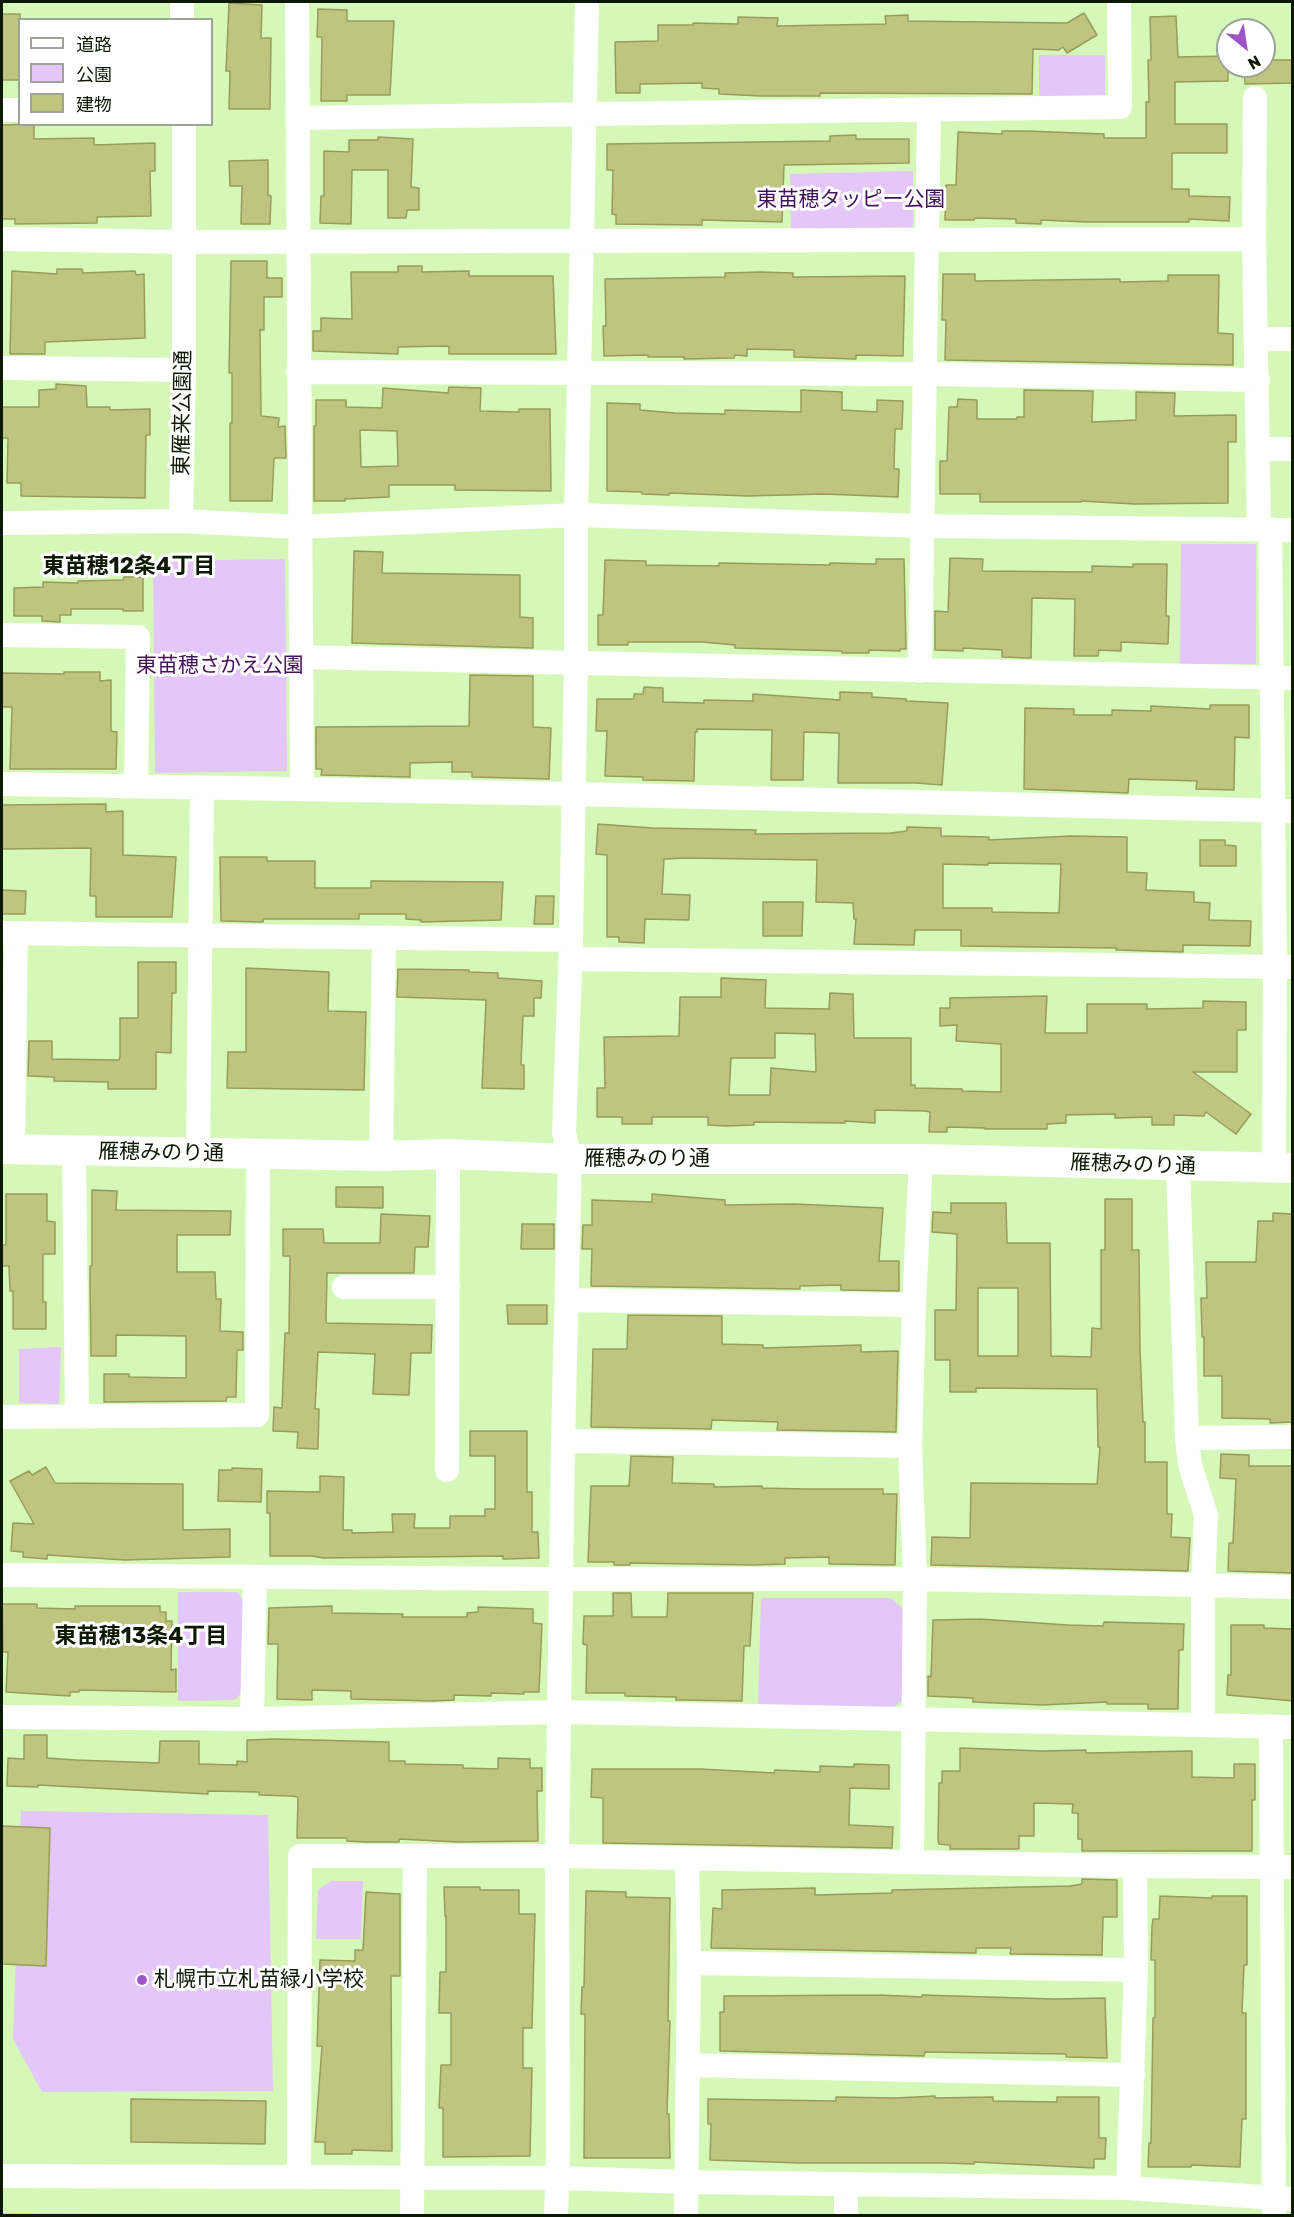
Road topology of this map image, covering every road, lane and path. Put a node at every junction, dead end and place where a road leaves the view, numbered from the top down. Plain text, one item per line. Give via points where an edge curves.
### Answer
1 (182, 2) edge
2 (297, 2) edge
3 (587, 2) edge
4 (1119, 2) edge
5 (182, 18) edge
6 (1255, 98) dead end
7 (929, 109) junction
8 (2, 110) edge
9 (18, 110) edge
10 (584, 115) junction
11 (298, 118) junction
12 (184, 126) edge
13 (927, 239) junction
14 (1254, 239) junction
15 (2, 240) edge
16 (583, 241) junction
17 (184, 242) junction
18 (298, 242) junction
19 (1258, 339) junction
20 (1293, 339) edge
21 (2, 368) edge
22 (184, 370) junction
23 (298, 372) junction
24 (580, 373) junction
25 (925, 374) junction
26 (1258, 380) junction
27 (1259, 449) junction
28 (1293, 449) edge
29 (576, 515) junction
30 (182, 521) junction
31 (2, 523) edge
32 (923, 526) junction
33 (299, 527) junction
34 (1274, 530) edge
35 (2, 635) edge
36 (301, 657) junction
37 (576, 663) junction
38 (920, 671) junction
39 (1283, 677) edge
40 (2, 784) edge
41 (136, 786) junction
42 (202, 788) junction
43 (302, 789) junction
44 (574, 794) junction
45 (1283, 810) edge
46 (9, 933) edge
47 (200, 935) junction
48 (384, 938) junction
49 (571, 950) junction
50 (1284, 967) edge
51 (7, 1149) edge
52 (74, 1151) junction
53 (198, 1153) junction
54 (258, 1154) junction
55 (448, 1154) junction
56 (381, 1156) junction
57 (570, 1159) junction
58 (921, 1159) junction
59 (1178, 1167) junction
60 (1283, 1168) edge
61 (344, 1287) dead end
62 (448, 1287) junction
63 (568, 1300) junction
64 (914, 1305) junction
65 (77, 1416) junction
66 (2, 1417) edge
67 (1293, 1437) edge
68 (1187, 1438) junction
69 (563, 1441) junction
70 (910, 1446) junction
71 (447, 1470) dead end
72 (2, 1575) edge
73 (255, 1577) junction
74 (915, 1579) junction
75 (561, 1580) junction
76 (1203, 1585) junction
77 (1293, 1587) edge
78 (560, 1712) junction
79 (2, 1717) edge
80 (252, 1719) junction
81 (913, 1721) junction
82 (1203, 1725) junction
83 (1282, 1727) edge
84 (415, 1856) junction
85 (557, 1856) junction
86 (687, 1859) junction
87 (912, 1861) junction
88 (1135, 1866) junction
89 (1283, 1866) edge
90 (689, 1963) junction
91 (1136, 1970) junction
92 (688, 2065) junction
93 (1133, 2075) junction
94 (2, 2176) edge
95 (299, 2177) junction
96 (557, 2178) junction
97 (412, 2179) junction
98 (687, 2182) junction
99 (846, 2184) junction
100 (1128, 2188) junction
101 (1280, 2204) edge
102 (412, 2216) edge
103 (556, 2216) edge
104 (686, 2216) edge
105 (846, 2216) edge

1 - 5 street
2 - 11 street
3 - 10 street
4 - 7 street via 1120,107
6 - 14 street
7 - 10 street
7 - 13 street
8 - 9 street
10 - 11 street
10 - 16 street
11 - 18 street
12 - 17 street, 東雁来公園通
13 - 14 street
13 - 16 street
13 - 25 street
14 - 19 street
15 - 17 street
16 - 18 street
16 - 24 street
17 - 18 street
17 - 22 street, 東雁来公園通
18 - 23 street
19 - 20 street
19 - 26 street
21 - 22 street
22 - 30 street, 東雁来公園通
23 - 24 street
23 - 33 street
24 - 25 street
24 - 29 street
25 - 26 street
25 - 32 street
26 - 27 street
27 - 28 street
27 - 34 street
29 - 32 street
29 - 33 street
29 - 37 street
30 - 31 street
30 - 33 street
32 - 34 street
32 - 38 street
33 - 36 street
34 - 39 street
35 - 41 street via 138,637
36 - 37 street
36 - 43 street
37 - 38 street
37 - 44 street
38 - 39 street
39 - 45 street
40 - 41 street
41 - 42 street
42 - 43 street
42 - 47 street
43 - 44 street
44 - 45 street
44 - 49 street
45 - 50 street
46 - 47 street
46 - 51 street
47 - 48 street
47 - 53 street
48 - 49 street
48 - 56 street
49 - 50 street
49 - 57 street via 564,1132
50 - 60 street
51 - 52 street, 雁穂みのり通
52 - 53 street, 雁穂みのり通
52 - 65 street
53 - 54 street, 雁穂みのり通
54 - 56 street, 雁穂みのり通
54 - 65 street via 257,1415
55 - 56 street, 雁穂みのり通
55 - 57 street, 雁穂みのり通
55 - 62 street
57 - 58 street, 雁穂みのり通
57 - 63 street
58 - 59 street, 雁穂みのり通
58 - 64 street
59 - 60 street, 雁穂みのり通
59 - 68 street
61 - 62 street
62 - 71 street
63 - 64 street
63 - 69 street
64 - 70 street
65 - 66 street
67 - 68 street
68 - 76 street via 1190,1465 1206,1515
69 - 70 street
69 - 75 street
70 - 74 street
72 - 73 street
73 - 75 street
73 - 80 street
74 - 75 street
74 - 76 street
74 - 81 street
75 - 78 street
76 - 77 street
76 - 82 street
78 - 80 street
78 - 81 street
78 - 85 street
79 - 80 street
81 - 82 street
81 - 87 street
82 - 83 street
83 - 89 street
84 - 85 street
84 - 95 street via 300,1856
84 - 97 street
85 - 86 street
85 - 96 street
86 - 87 street
86 - 90 street
87 - 88 street
88 - 89 street
88 - 91 street
89 - 101 street
90 - 91 street
90 - 92 street
91 - 93 street
92 - 93 street
92 - 98 street
93 - 100 street
94 - 95 street
95 - 97 street
96 - 97 street
96 - 98 street
96 - 103 street
97 - 102 street
98 - 99 street
98 - 104 street
99 - 100 street
99 - 105 street
100 - 101 street

